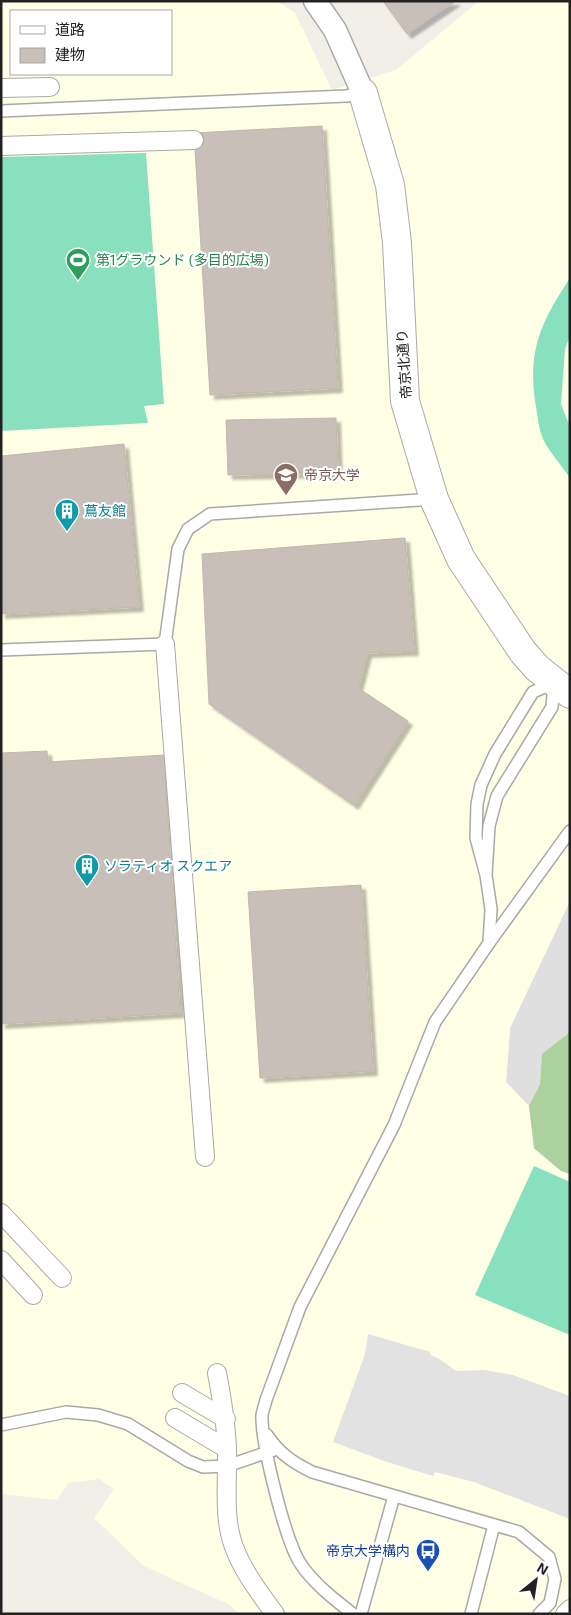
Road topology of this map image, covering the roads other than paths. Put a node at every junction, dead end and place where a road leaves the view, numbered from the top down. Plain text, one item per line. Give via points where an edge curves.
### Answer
1 (315, 1) edge
2 (50, 87) dead end
3 (1, 88) edge
4 (363, 93) junction
5 (1, 111) edge
6 (194, 140) dead end
7 (1, 146) edge
8 (434, 499) junction
9 (165, 644) junction
10 (1, 650) edge
11 (562, 688) edge
12 (570, 831) edge
13 (486, 875) junction
14 (489, 943) junction
15 (205, 1157) dead end
16 (1, 1213) edge
17 (1, 1260) edge
18 (62, 1278) dead end
19 (33, 1295) dead end
20 (217, 1373) dead end
21 (182, 1393) dead end
22 (175, 1418) dead end
23 (226, 1419) junction
24 (1, 1425) edge
25 (272, 1450) junction
26 (227, 1457) junction
27 (394, 1496) junction
28 (494, 1525) junction
29 (570, 1609) edge
30 (275, 1614) edge
31 (353, 1614) edge
32 (360, 1614) edge
33 (471, 1614) edge
34 (539, 1614) edge
35 (565, 1614) edge

1 - 4 street, 帝京北通り via 335,30
2 - 3 street
4 - 5 lane
4 - 8 street, 帝京北通り via 390,185 397,243 405,401
6 - 7 street
8 - 9 lane via 210,514 188,529 178,548
8 - 11 street, 帝京北通り via 461,559 523,652
9 - 10 lane
9 - 15 street
11 - 13 lane via 497,796 489,826
11 - 13 lane via 533,692 495,754 481,785 476,838
12 - 14 lane
13 - 14 lane
14 - 25 lane via 435,1022 394,1125 300,1307 262,1415
16 - 18 street
17 - 19 street
20 - 23 street
21 - 23 street
22 - 26 street
23 - 26 street
24 - 26 lane via 66,1412 98,1415 128,1424 203,1467
25 - 26 lane
25 - 27 lane via 312,1472
25 - 31 lane via 281,1511 300,1564 330,1596
26 - 30 street via 226,1505 235,1552
27 - 28 lane
27 - 32 lane
28 - 33 lane
28 - 34 lane via 519,1532 549,1557 555,1579 550,1603
29 - 35 street

